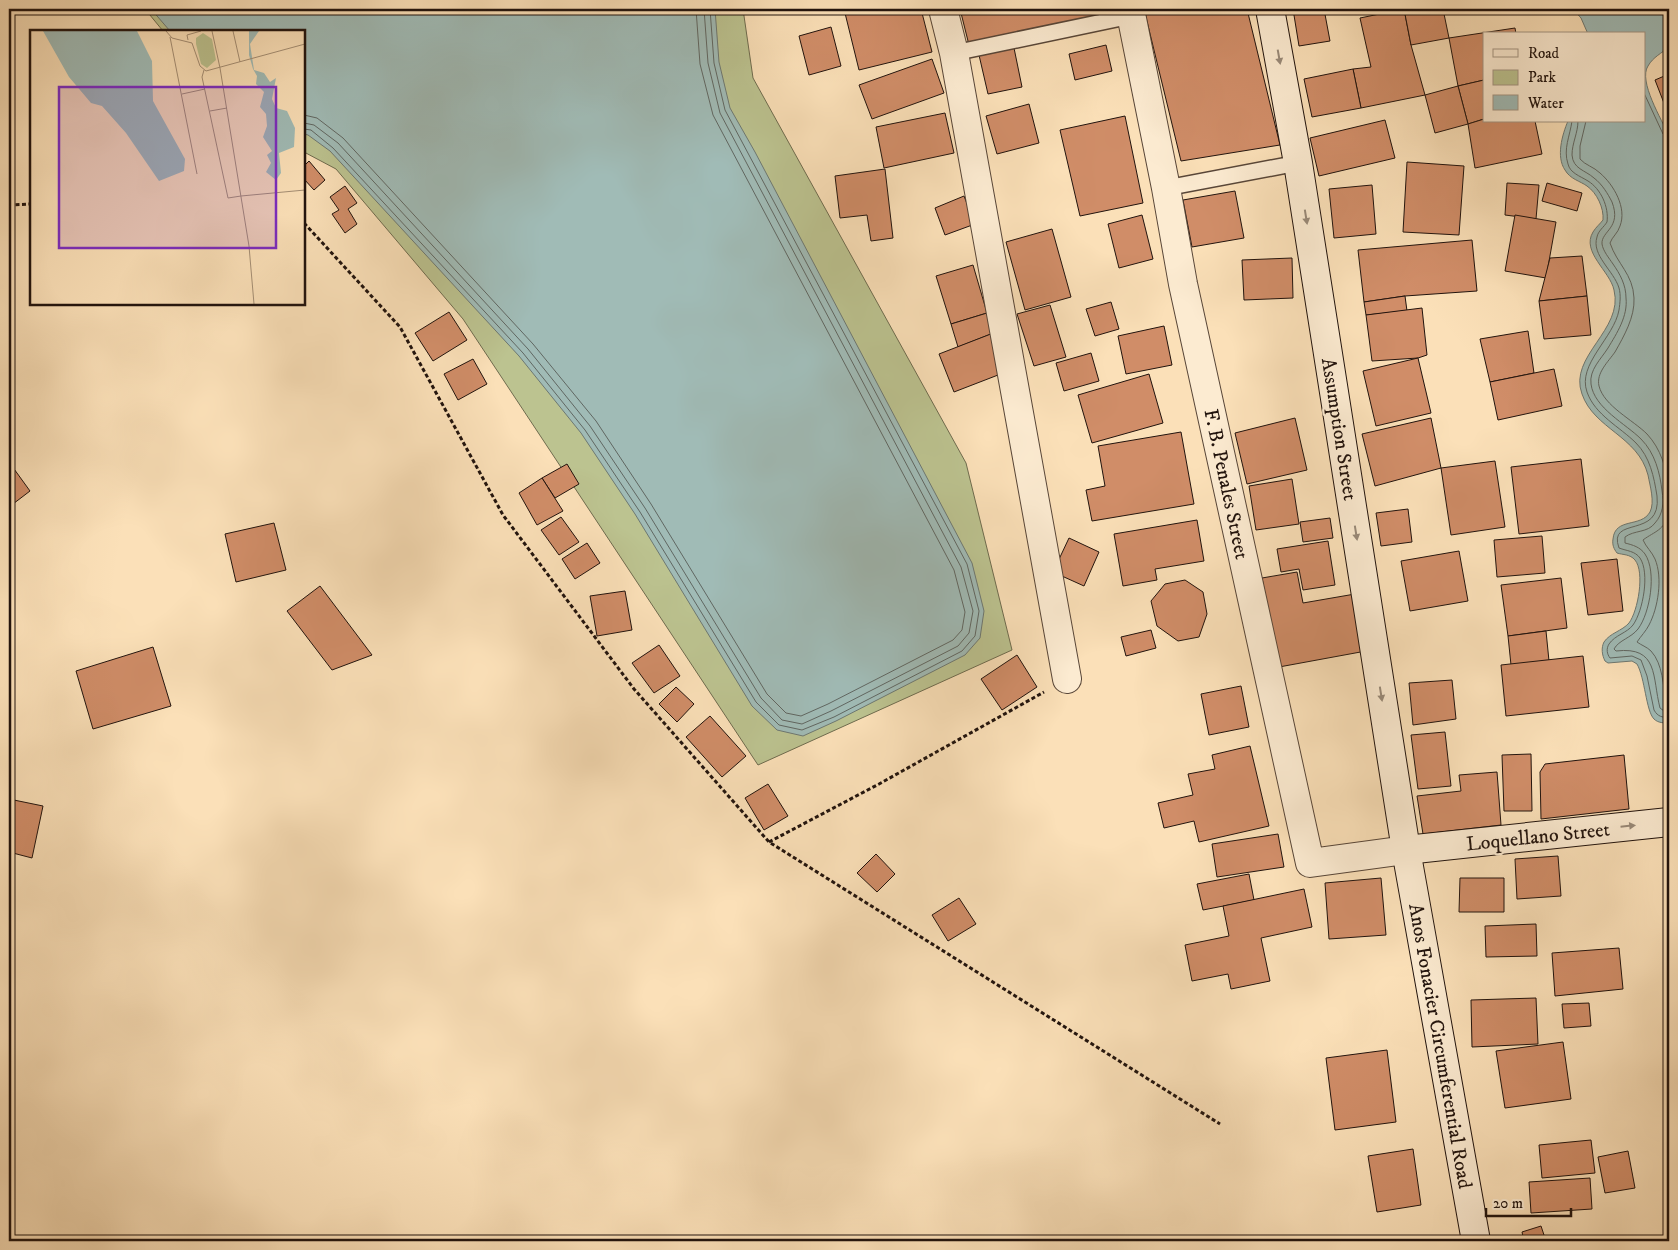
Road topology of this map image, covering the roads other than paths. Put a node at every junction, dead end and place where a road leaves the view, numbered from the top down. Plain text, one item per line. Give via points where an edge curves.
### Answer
1 (943, 9) edge
2 (1270, 9) edge
3 (1130, 12) edge
4 (954, 53) junction
5 (1298, 163) junction
6 (1166, 188) junction
7 (1066, 679) road end
8 (1669, 822) edge
9 (1406, 850) junction
10 (1476, 1241) edge

1 - 4 street
2 -> 5 street, Assumption Street
3 - 4 lane
3 - 6 street, F. B. Penales Street
4 - 7 street
5 - 6 lane
5 -> 9 street, Assumption Street
6 - 9 street, F. B. Penales Street via 1183,284 1310,863
9 -> 8 street, Loquellano Street
9 - 10 street, Anos Fonacier Circumferential Road

